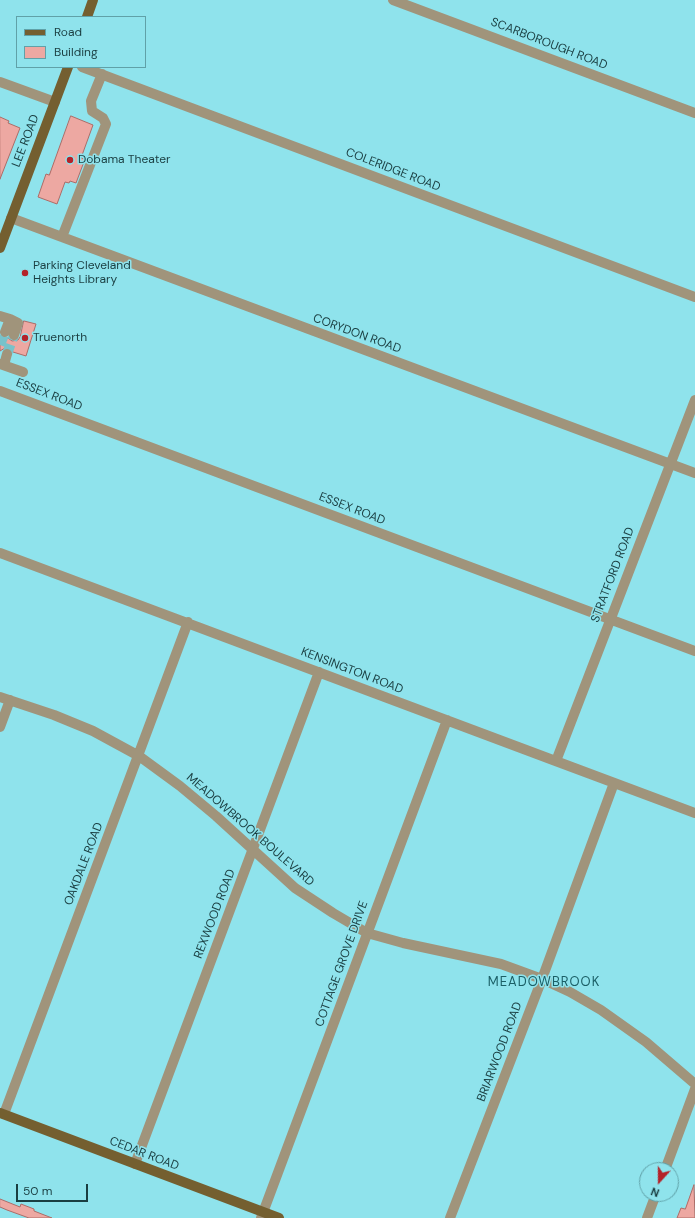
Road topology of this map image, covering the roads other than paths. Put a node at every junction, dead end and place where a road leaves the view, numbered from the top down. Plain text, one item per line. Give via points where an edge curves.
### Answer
1 (93, 0) edge
2 (393, 0) edge
3 (87, 16) edge
4 (68, 68) edge
5 (85, 68) edge
6 (102, 74) junction
7 (0, 82) edge
8 (54, 102) junction
9 (695, 113) edge
10 (11, 218) junction
11 (62, 237) junction
12 (0, 248) edge
13 (695, 297) edge
14 (5, 318) edge
15 (9, 334) tunnel mouth
16 (8, 354) tunnel mouth
17 (2, 365) edge
18 (23, 372) dead end
19 (0, 391) edge
20 (695, 400) edge
21 (670, 464) junction
22 (695, 474) edge
23 (0, 553) edge
24 (610, 620) junction
25 (188, 622) junction
26 (695, 651) edge
27 (319, 672) junction
28 (0, 697) edge
29 (10, 700) junction
30 (447, 720) junction
31 (0, 727) edge
32 (139, 756) junction
33 (556, 761) junction
34 (614, 783) junction
35 (695, 813) edge
36 (253, 851) junction
37 (367, 933) junction
38 (542, 979) junction
39 (695, 1084) edge
40 (695, 1089) edge
41 (2, 1114) edge
42 (668, 1162) edge
43 (134, 1164) junction
44 (653, 1202) edge
45 (263, 1215) edge
46 (279, 1218) edge
47 (450, 1218) edge
48 (647, 1218) edge

1 - 3 main road
2 - 9 street, SCARBOROUGH ROAD
4 - 8 main road, LEE ROAD
5 - 6 street, COLERIDGE ROAD
6 - 11 street via 90,101 92,111 103,118 106,124
6 - 13 street, COLERIDGE ROAD
7 - 8 street
8 - 10 main road, LEE ROAD
10 - 11 street, CORYDON ROAD
10 - 12 main road, LEE ROAD
11 - 21 street, CORYDON ROAD
14 - 15 street
16 - 17 street
17 - 18 street
19 - 24 street, ESSEX ROAD
20 - 21 street, STRATFORD ROAD
21 - 22 street, CORYDON ROAD
21 - 24 street, STRATFORD ROAD
23 - 25 street, KENSINGTON ROAD
24 - 26 street, ESSEX ROAD
24 - 33 street, STRATFORD ROAD
25 - 27 street, KENSINGTON ROAD
25 - 32 street, OAKDALE ROAD
27 - 30 street, KENSINGTON ROAD
27 - 36 street, REXWOOD ROAD
28 - 29 street, MEADOWBROOK BOULEVARD
29 - 31 street
29 - 32 street, MEADOWBROOK BOULEVARD via 93,731
30 - 33 street, KENSINGTON ROAD
30 - 37 street, COTTAGE GROVE DRIVE
32 - 36 street, MEADOWBROOK BOULEVARD via 180,786
32 - 41 street, OAKDALE ROAD
33 - 34 street, KENSINGTON ROAD
34 - 35 street, KENSINGTON ROAD
34 - 38 street, BRIARWOOD ROAD
36 - 37 street, MEADOWBROOK BOULEVARD via 294,888
36 - 43 street, REXWOOD ROAD
37 - 38 street, MEADOWBROOK BOULEVARD via 501,964
37 - 45 street, COTTAGE GROVE DRIVE
38 - 39 street, MEADOWBROOK BOULEVARD via 601,1010 646,1042
38 - 47 street, BRIARWOOD ROAD
40 - 42 street
41 - 43 main road, CEDAR ROAD
43 - 45 main road, CEDAR ROAD
44 - 48 street
45 - 46 main road, CEDAR ROAD

